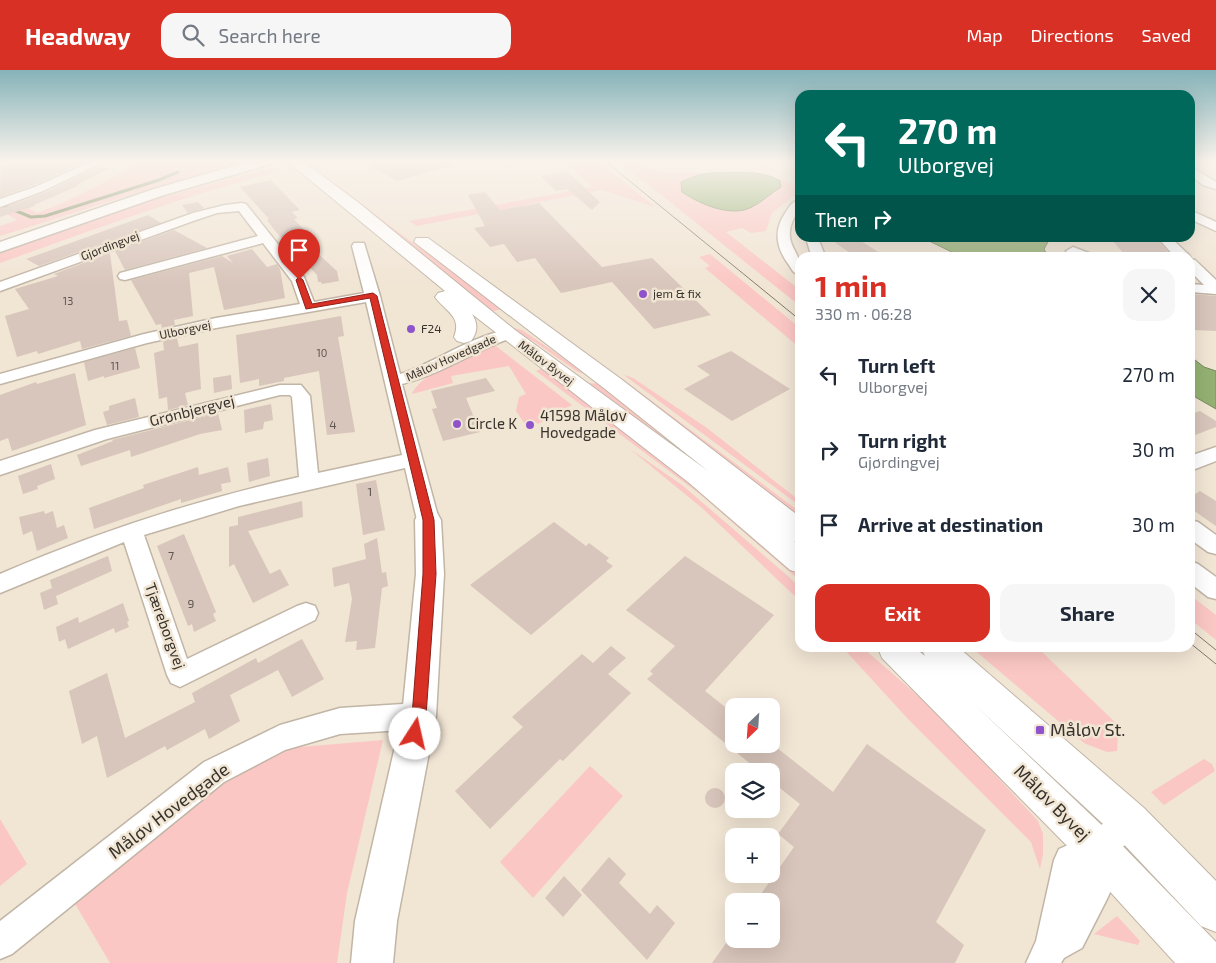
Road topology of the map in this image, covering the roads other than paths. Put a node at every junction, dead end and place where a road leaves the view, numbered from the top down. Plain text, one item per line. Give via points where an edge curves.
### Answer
1 (129, 203) edge
2 (139, 203) edge
3 (349, 203) edge
4 (369, 203) edge
5 (795, 207) edge
6 (1195, 216) edge
7 (87, 217) junction
8 (1216, 227) edge
9 (266, 238) junction
10 (1168, 242) edge
11 (359, 246) dead end
12 (0, 247) edge
13 (1178, 252) edge
14 (419, 262) junction
15 (795, 265) edge
16 (1195, 266) edge
17 (125, 276) dead end
18 (1210, 276) edge
19 (0, 287) edge
20 (1195, 288) edge
21 (1216, 289) edge
22 (373, 296) junction
23 (309, 307) junction
24 (507, 333) junction
25 (464, 337) junction
26 (577, 356) junction
27 (391, 374) junction
28 (603, 375) junction
29 (0, 379) edge
30 (1216, 453) edge
31 (414, 459) junction
32 (1195, 462) edge
33 (0, 468) edge
34 (310, 481) junction
35 (428, 520) joint
36 (795, 528) edge
37 (1195, 531) edge
38 (132, 532) junction
39 (1216, 546) edge
40 (795, 558) edge
41 (1195, 574) edge
42 (0, 584) edge
43 (1216, 590) edge
44 (306, 613) dead end
45 (898, 652) edge
46 (941, 652) edge
47 (419, 716) junction
48 (1130, 822) junction
49 (1097, 848) junction
50 (1216, 911) edge
51 (0, 942) edge
52 (1047, 955) edge
53 (372, 963) edge
54 (1204, 963) edge

1 - 7 street
2 - 7 street
3 - 14 main road, Måløv Byvej
4 - 26 main road, Måløv Byvej
5 - 15 street via 785,221 782,234 784,246
6 - 8 street
7 - 12 street
9 - 17 street
9 - 19 street, Gjørdingvej via 242,208 234,207 146,232
9 - 23 street, Gjørdingvej via 299,280
10 - 13 street
11 - 22 street, Måløv Hovedgade
14 - 24 main road, Måløv Byvej
14 - 25 main road via 448,302 466,320
16 - 18 street
18 - 21 street
20 - 21 street
22 - 23 street, Ulborgvej
22 - 27 street, Måløv Hovedgade
23 - 29 street, Ulborgvej via 144,339
24 - 25 street, Måløv Hovedgade
24 - 26 main road via 514,323 557,350
24 - 27 street, Måløv Hovedgade via 418,374
24 - 28 main road via 576,374 590,378
24 - 40 main road, Måløv Byvej via 697,476
25 - 27 street, Måløv Hovedgade
26 - 28 main road, Måløv Byvej
27 - 31 street, Måløv Hovedgade
28 - 36 main road, Måløv Byvej via 699,448
30 - 32 street
31 - 34 street
31 - 35 street, Måløv Hovedgade
33 - 34 street, Grønbjergvej via 102,434 295,389 301,396
34 - 38 street via 212,505
35 - 47 street, Måløv Hovedgade via 430,574
37 - 39 street
38 - 42 street
38 - 44 street, Tjæreborgvej via 180,675
41 - 43 street
45 - 49 main road, Måløv Byvej
46 - 48 main road
47 - 51 street, Måløv Hovedgade via 340,721 280,738 214,772
47 - 53 street, Måløv Hovedgade via 376,921
48 - 49 street
48 - 50 main road
49 - 52 street via 1096,888 1070,936
49 - 54 main road, Måløv Byvej

